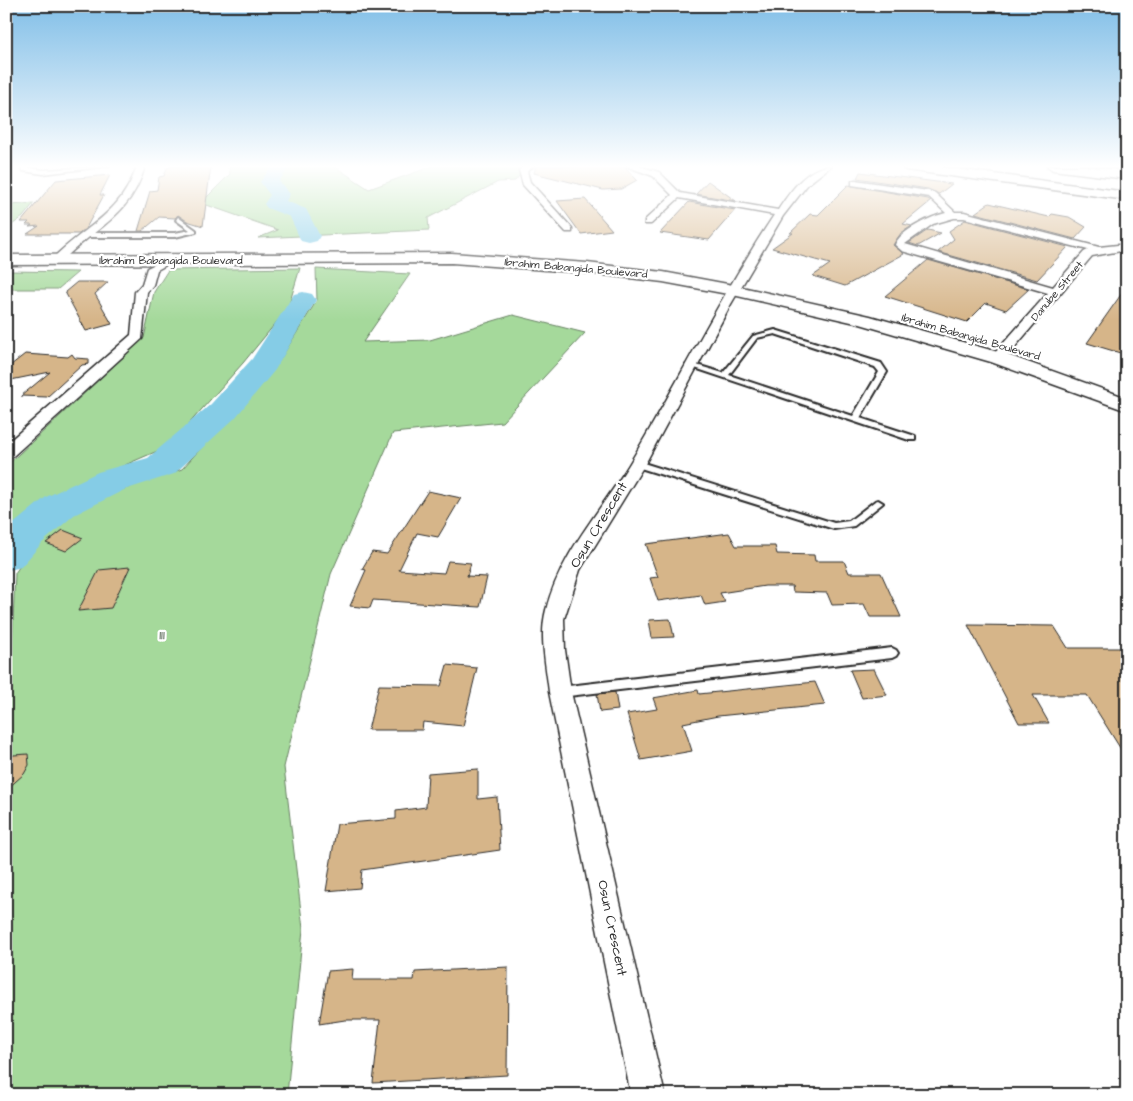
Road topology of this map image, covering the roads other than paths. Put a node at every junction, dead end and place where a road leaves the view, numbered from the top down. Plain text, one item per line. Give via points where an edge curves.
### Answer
1 (108, 217) edge
2 (557, 217) edge
3 (653, 217) edge
4 (777, 217) edge
5 (935, 217) edge
6 (973, 217) edge
7 (178, 219) dead end
8 (648, 222) dead end
9 (569, 230) dead end
10 (85, 235) junction
11 (1127, 248) edge
12 (6, 249) edge
13 (1099, 250) junction
14 (61, 255) junction
15 (6, 260) edge
16 (170, 260) junction
17 (736, 284) junction
18 (1056, 292) junction
19 (1004, 352) junction
20 (690, 365) junction
21 (725, 375) junction
22 (1127, 389) edge
23 (1127, 405) edge
24 (855, 419) junction
25 (912, 438) dead end
26 (6, 453) edge
27 (637, 464) junction
28 (878, 503) dead end
29 (892, 654) dead end
30 (560, 692) junction
31 (648, 1095) edge

1 - 10 street
2 - 9 street
3 - 8 street
4 - 17 street, Osun Crescent
5 - 18 street via 900,244 906,249
6 - 13 street
7 - 10 lane via 194,231
10 - 14 street
11 - 13 street
12 - 14 main road, Ibrahim Babangida Boulevard
13 - 18 street, Danube Street via 1088,254
14 - 15 main road, Ibrahim Babangida Boulevard
14 - 16 main road, Ibrahim Babangida Boulevard
14 - 17 main road, Ibrahim Babangida Boulevard via 460,249 560,254 666,267
16 - 17 main road, Ibrahim Babangida Boulevard via 387,258 519,262
16 - 26 street via 152,268 141,292 137,336 132,342
17 - 19 main road, Ibrahim Babangida Boulevard via 864,320
17 - 20 street, Osun Crescent
18 - 19 street, Danube Street
19 - 22 main road, Ibrahim Babangida Boulevard
19 - 23 main road, Ibrahim Babangida Boulevard
20 - 21 lane
20 - 27 street, Osun Crescent
21 - 24 lane
21 - 24 lane via 755,337 775,332 870,361 883,372
24 - 25 lane
27 - 28 lane via 834,526 851,524
27 - 30 street, Osun Crescent via 573,566 556,610 553,636
29 - 30 lane
30 - 31 street, Osun Crescent

